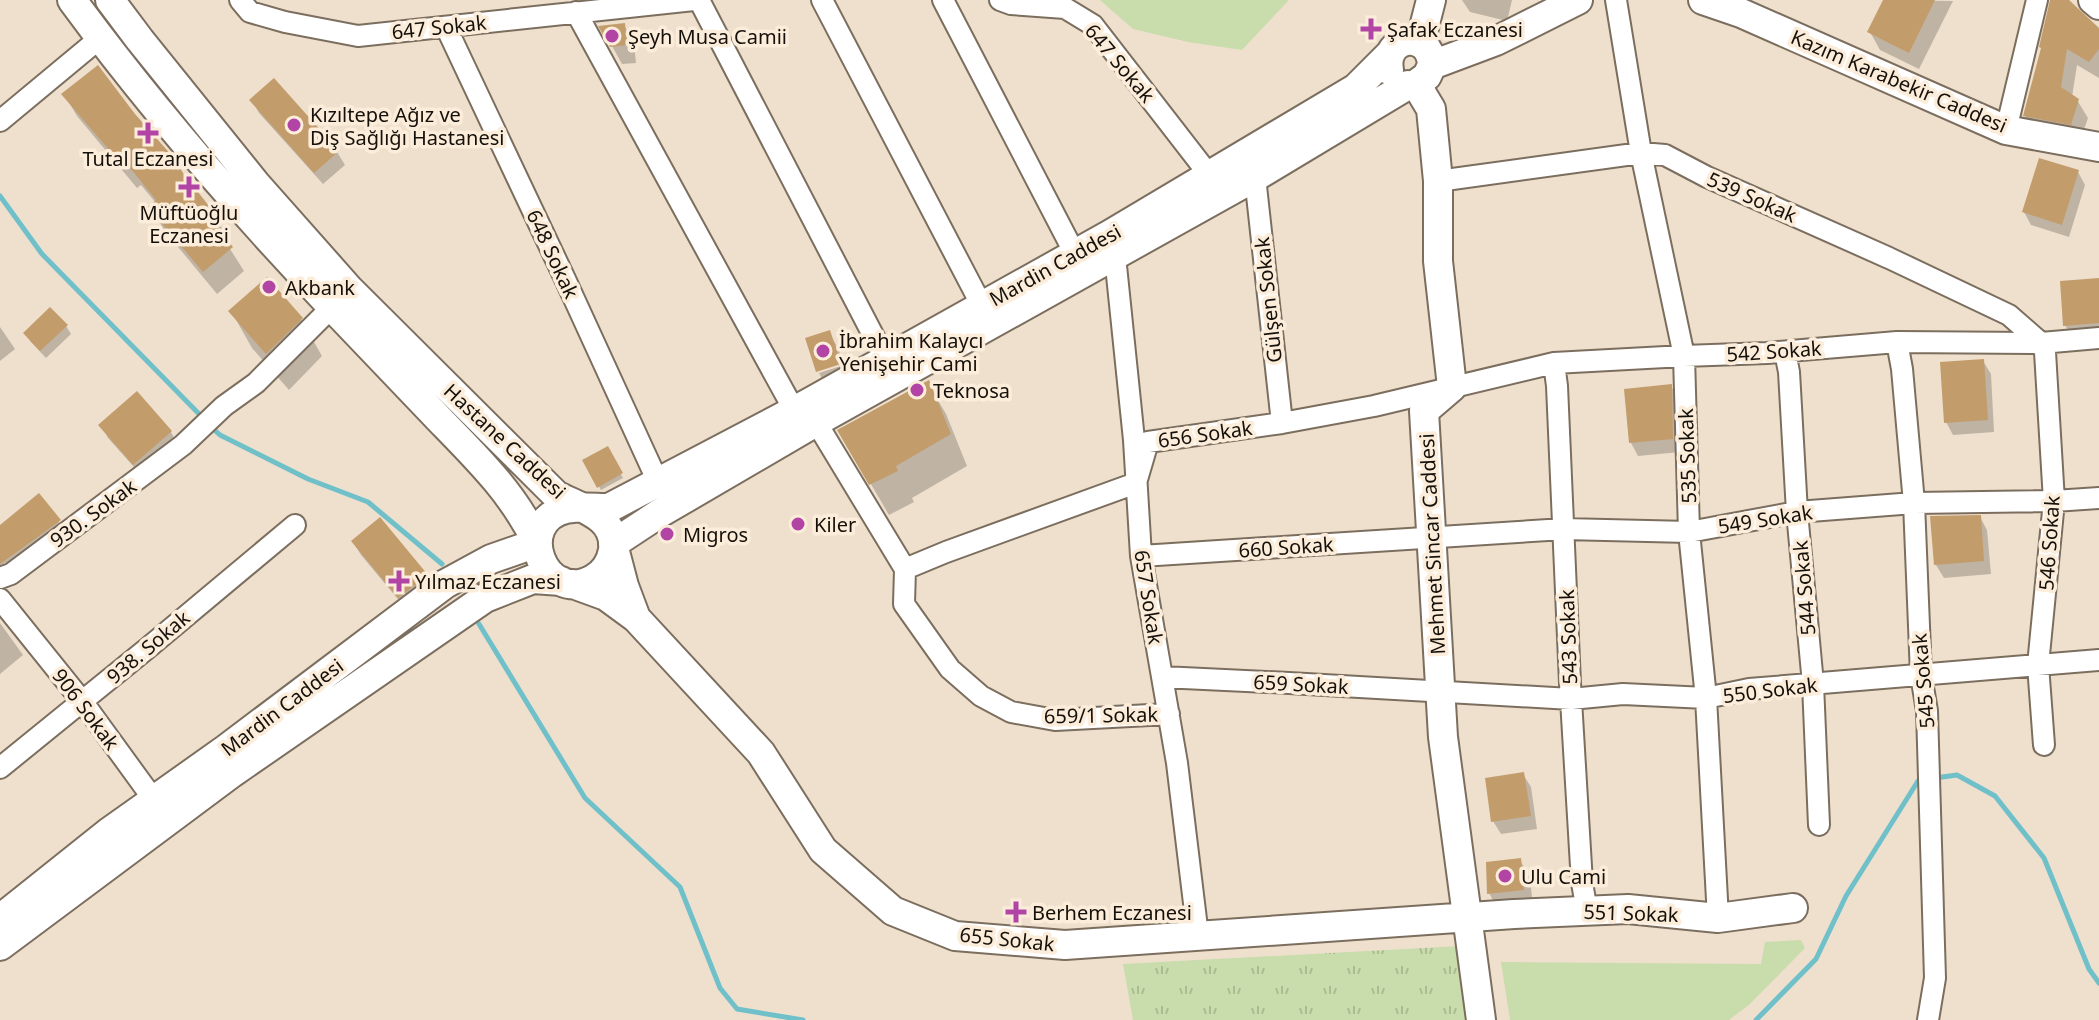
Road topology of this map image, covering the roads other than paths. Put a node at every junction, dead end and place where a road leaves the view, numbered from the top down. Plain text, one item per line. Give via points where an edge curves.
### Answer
1 (72, 0) edge
2 (110, 0) edge
3 (240, 0) edge
4 (696, 0) edge
5 (822, 0) edge
6 (943, 0) edge
7 (1000, 0) edge
8 (1431, 0) edge
9 (1578, 0) edge
10 (1616, 0) edge
11 (1703, 0) edge
12 (2037, 0) edge
13 (2093, 0) edge
14 (2099, 5) edge
15 (576, 12) junction
16 (446, 27) junction
17 (100, 38) junction
18 (1419, 69) junction
19 (0, 121) edge
20 (2006, 130) junction
21 (2099, 147) edge
22 (1641, 153) junction
23 (1210, 176) junction
24 (1255, 177) junction
25 (1438, 181) junction
26 (246, 192) junction
27 (1075, 254) junction
28 (1115, 256) junction
29 (341, 298) junction
30 (982, 306) junction
31 (2099, 338) edge
32 (1897, 342) junction
33 (2041, 343) junction
34 (1785, 352) junction
35 (1684, 356) junction
36 (886, 360) junction
37 (1554, 363) junction
38 (1452, 387) junction
39 (805, 416) junction
40 (1282, 423) junction
41 (658, 482) junction
42 (1136, 483) junction
43 (2099, 498) edge
44 (2054, 501) junction
45 (1914, 503) junction
46 (581, 508) junction
47 (1797, 512) junction
48 (295, 525) dead end
49 (1564, 529) junction
50 (1689, 532) junction
51 (1431, 538) junction
52 (537, 543) junction
53 (613, 544) junction
54 (1141, 556) junction
55 (905, 569) junction
56 (0, 578) edge
57 (567, 582) junction
58 (0, 599) edge
59 (636, 618) junction
60 (2099, 660) edge
61 (2038, 665) junction
62 (1921, 675) junction
63 (1162, 677) junction
64 (1813, 684) junction
65 (1440, 692) junction
66 (1706, 698) junction
67 (1571, 699) junction
68 (82, 701) junction
69 (1169, 714) junction
70 (2044, 745) dead end
71 (0, 768) edge
72 (162, 809) junction
73 (1819, 825) dead end
74 (1793, 908) dead end
75 (1587, 911) junction
76 (1467, 917) junction
77 (1718, 918) junction
78 (0, 919) edge
79 (1198, 936) junction
80 (0, 946) edge
81 (1481, 1020) edge
82 (1928, 1020) edge

1 - 17 street, Hastane Caddesi
2 - 26 street, Hastane Caddesi
3 - 16 street, 647 Sokak via 250,12 358,36
4 - 15 street, 647 Sokak
4 - 36 street
5 - 30 street
6 - 27 street
7 - 23 street, 647 Sokak via 1065,8 1093,25
8 - 18 street
9 - 18 street via 1496,41
10 - 22 street, 535 Sokak
11 - 20 street, Kazım Karabekir Caddesi
12 - 20 street
13 - 14 street
15 - 16 street, 647 Sokak
15 - 39 street, 659/1 Sokak
16 - 41 street, 648 Sokak
17 - 19 street
17 - 26 street, Hastane Caddesi via 215,179
18 - 23 street, Mardin Caddesi via 1406,41 1356,88
18 - 24 street, Mardin Caddesi
18 - 25 street via 1431,109
20 - 21 street, Kazım Karabekir Caddesi
22 - 25 street, 539 Sokak
22 - 33 street, 539 Sokak via 1665,155 2009,315
22 - 35 street, 535 Sokak
23 - 27 street, Mardin Caddesi
24 - 28 street, Mardin Caddesi
24 - 40 street, Gülşen Sokak
25 - 38 street via 1438,261
26 - 29 street, Hastane Caddesi
27 - 30 street, Mardin Caddesi
28 - 39 street, Mardin Caddesi
28 - 42 street, 657 Sokak
29 - 46 street, Hastane Caddesi via 556,495
29 - 52 street, Hastane Caddesi via 495,477
29 - 56 street, 930. Sokak via 256,383 183,445
30 - 36 street, Mardin Caddesi
31 - 33 street, 542 Sokak
32 - 33 street, 542 Sokak
32 - 34 street, 542 Sokak
32 - 45 street, 545 Sokak
33 - 44 street, 546 Sokak
34 - 35 street, 542 Sokak
34 - 47 street, 544 Sokak
35 - 37 street, 542 Sokak
35 - 50 street, 535 Sokak
36 - 39 street, Mardin Caddesi
37 - 38 street, 542 Sokak
37 - 49 street, 543 Sokak
38 - 40 street, 656 Sokak
38 - 51 street, Mehmet Sincar Caddesi via 1424,411
39 - 41 street, Mardin Caddesi
39 - 53 street, Mardin Caddesi
39 - 55 street, 659/1 Sokak
40 - 42 street, 656 Sokak via 1148,442
41 - 46 street, Mardin Caddesi via 609,508
42 - 54 street, 657 Sokak
42 - 55 street
43 - 44 street, 549 Sokak
44 - 45 street, 549 Sokak
44 - 61 street, 546 Sokak
45 - 47 street, 549 Sokak
45 - 62 street, 545 Sokak
46 - 52 street, Hastane Caddesi via 555,513
46 - 53 street via 604,520
47 - 50 street, 549 Sokak
47 - 64 street, 544 Sokak
48 - 68 street, 938. Sokak
49 - 50 street, 549 Sokak
49 - 51 street, 549 Sokak
49 - 67 street, 543 Sokak
50 - 66 street, 535 Sokak
51 - 54 street, 660 Sokak
51 - 65 street, Mehmet Sincar Caddesi
52 - 57 street via 543,566
52 - 72 street, Mardin Caddesi via 491,559 445,584 226,749
53 - 57 street, Mardin Caddesi via 612,557 596,577
53 - 59 street, 655 Sokak
54 - 63 street, 657 Sokak
55 - 69 street, 659/1 Sokak via 904,604 950,669 981,696 1011,712 1055,720
57 - 59 street, 655 Sokak via 606,596
57 - 72 street, Mardin Caddesi via 533,579 485,598 232,773
58 - 68 street, 906 Sokak
59 - 79 street, 655 Sokak via 761,753 823,850 893,911 955,936 1065,945
60 - 61 street, 550 Sokak
61 - 62 street, 550 Sokak
61 - 70 street, 546 Sokak
62 - 64 street, 550 Sokak
62 - 82 street, 545 Sokak via 1927,711 1935,978
63 - 65 street, 659 Sokak
63 - 69 street, 657 Sokak
64 - 66 street, 550 Sokak
64 - 73 street, 544 Sokak
65 - 67 street, 550 Sokak
65 - 76 street, Mehmet Sincar Caddesi
66 - 67 street, 550 Sokak via 1623,694
66 - 77 street, 535 Sokak
67 - 75 street, 543 Sokak
68 - 71 street, 938. Sokak
68 - 72 street, 906 Sokak
69 - 79 street, 657 Sokak
72 - 78 street, Mardin Caddesi via 109,832
72 - 80 street, Mardin Caddesi
74 - 77 street, 551 Sokak
75 - 76 street, 551 Sokak
75 - 77 street, 551 Sokak via 1628,909
76 - 79 street, 655 Sokak
76 - 81 street, Mehmet Sincar Caddesi

